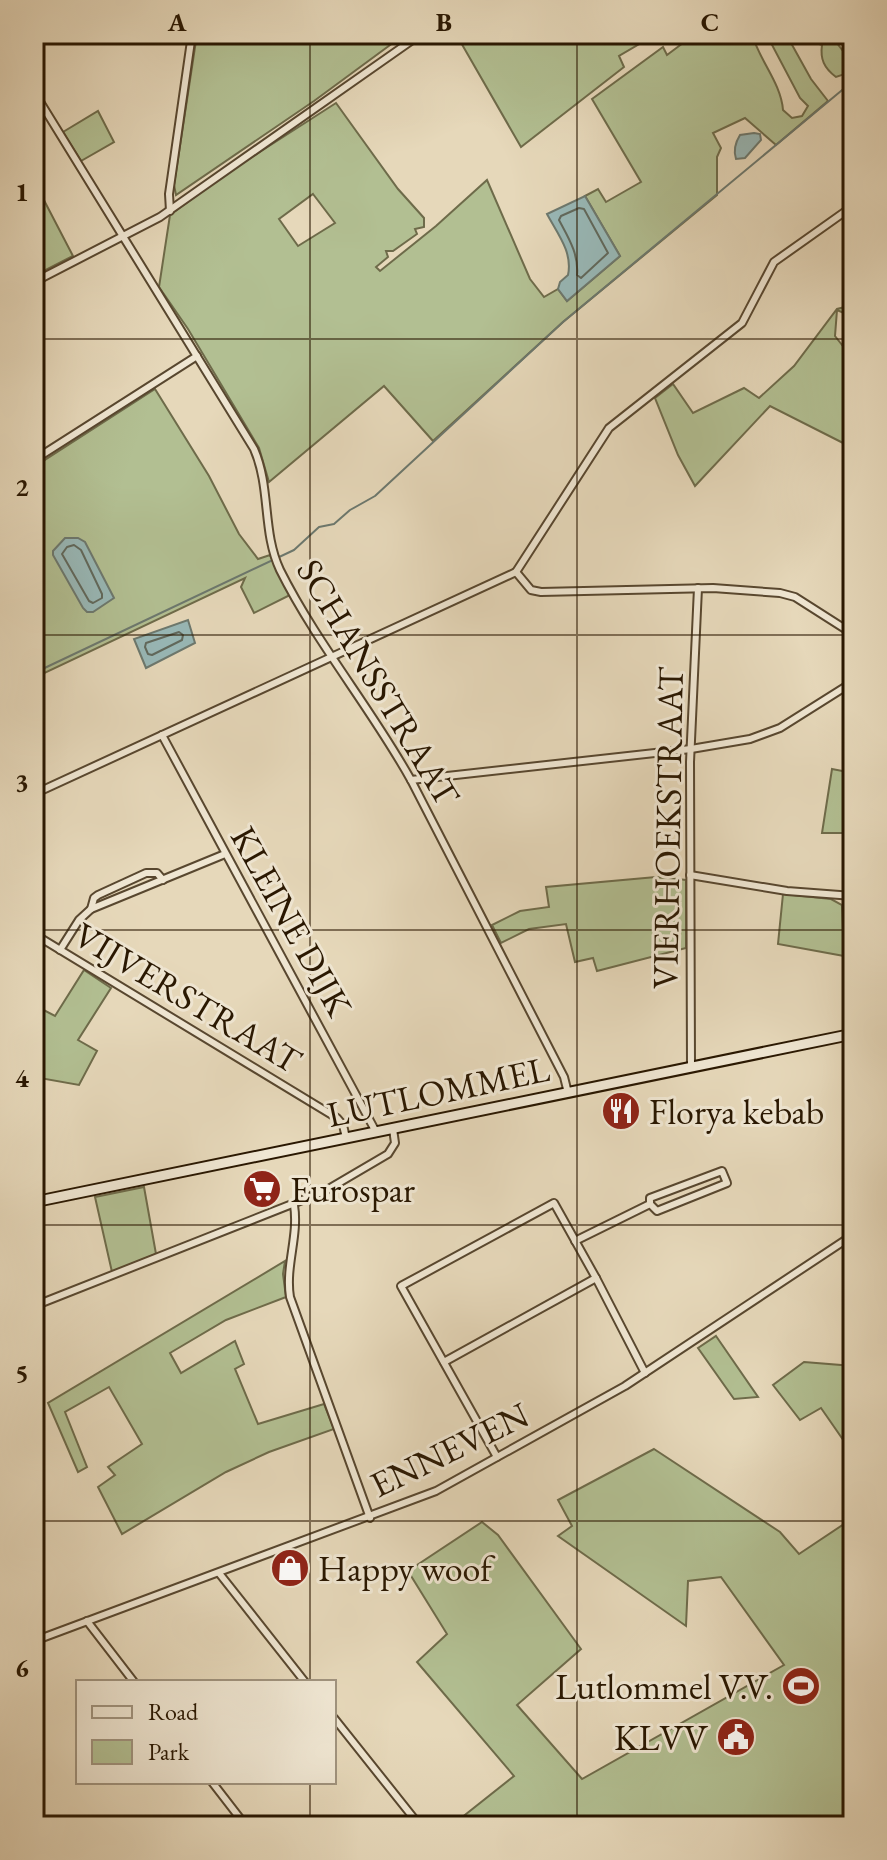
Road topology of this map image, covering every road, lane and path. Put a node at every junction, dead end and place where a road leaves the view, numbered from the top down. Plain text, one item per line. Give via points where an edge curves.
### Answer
1 (192, 34) edge
2 (421, 34) edge
3 (34, 92) edge
4 (853, 206) edge
5 (170, 211) junction
6 (123, 236) junction
7 (34, 282) edge
8 (197, 356) junction
9 (34, 460) edge
10 (516, 572) junction
11 (698, 588) junction
12 (853, 634) edge
13 (332, 657) junction
14 (853, 682) edge
15 (162, 735) junction
16 (691, 749) junction
17 (411, 780) junction
18 (34, 794) edge
19 (225, 854) junction
20 (690, 875) junction
21 (163, 880) junction
22 (853, 896) edge
23 (91, 909) junction
24 (34, 934) edge
25 (60, 950) junction
26 (853, 1034) edge
27 (691, 1068) junction
28 (568, 1093) junction
29 (393, 1129) junction
30 (376, 1132) junction
31 (346, 1138) junction
32 (34, 1202) edge
33 (650, 1204) junction
34 (294, 1205) junction
35 (853, 1235) edge
36 (575, 1241) junction
37 (596, 1278) junction
38 (34, 1306) edge
39 (444, 1362) junction
40 (645, 1373) junction
41 (497, 1457) junction
42 (370, 1518) junction
43 (219, 1573) junction
44 (87, 1621) junction
45 (34, 1641) edge
46 (132, 1680) edge
47 (303, 1680) edge
48 (336, 1721) edge
49 (215, 1784) edge
50 (246, 1826) edge
51 (420, 1826) edge

1 - 5 street
2 - 5 street
3 - 6 street, SCHANSSTRAAT
4 - 10 street via 774,262 742,323 609,428
5 - 6 street
6 - 7 street
6 - 8 street, SCHANSSTRAAT
8 - 9 street
8 - 13 street, SCHANSSTRAAT via 259,461 275,557
10 - 11 street via 531,590 541,592
10 - 13 street
11 - 12 street via 795,597
11 - 16 street, VIERHOEKSTRAAT
13 - 15 street
13 - 17 street, SCHANSSTRAAT
14 - 16 street via 767,735
15 - 18 street
15 - 19 street, KLEINE DIJK
16 - 17 street
16 - 20 street, VIERHOEKSTRAAT
17 - 28 street, SCHANSSTRAAT
19 - 21 street
19 - 30 street, KLEINE DIJK
20 - 22 street
20 - 27 street, VIERHOEKSTRAAT
21 - 23 street
21 - 23 street via 157,873 146,873 98,895
23 - 25 street
24 - 25 street, VIJVERSTRAAT
25 - 31 street, VIJVERSTRAAT via 337,1118
26 - 27 main road, LUTLOMMEL
27 - 28 main road, LUTLOMMEL
28 - 29 main road, LUTLOMMEL
29 - 30 main road, LUTLOMMEL
29 - 34 street via 395,1143 388,1154
30 - 31 main road, LUTLOMMEL
31 - 32 main road, LUTLOMMEL
33 - 33 street via 657,1211 727,1183 722,1171 650,1198
33 - 36 street
34 - 38 street
34 - 42 street via 290,1297
35 - 40 street, ENNEVEN
36 - 37 street
36 - 39 street via 554,1203 401,1286
37 - 39 street
37 - 40 street
39 - 41 street
40 - 41 street, ENNEVEN
41 - 42 street, ENNEVEN via 436,1491
42 - 43 street, ENNEVEN
43 - 44 street, ENNEVEN
43 - 47 street
44 - 45 street, ENNEVEN
44 - 46 street
48 - 51 street
49 - 50 street

